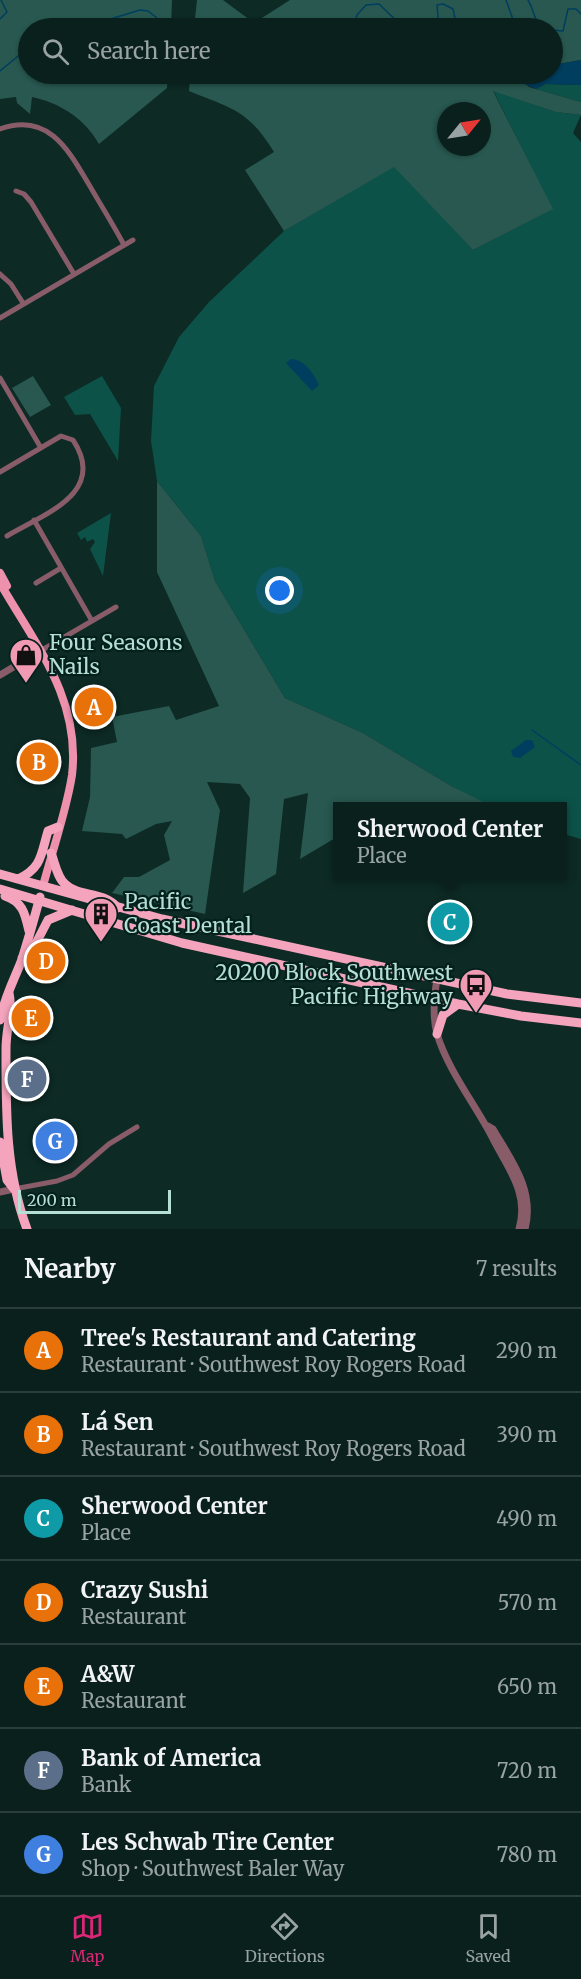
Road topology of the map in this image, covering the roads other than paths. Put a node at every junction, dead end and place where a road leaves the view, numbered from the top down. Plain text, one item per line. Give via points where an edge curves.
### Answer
1 (0, 129) edge
2 (16, 191) dead end
3 (133, 240) dead end
4 (124, 245) junction
5 (0, 274) edge
6 (74, 274) junction
7 (23, 303) junction
8 (0, 318) edge
9 (0, 378) edge
10 (41, 448) junction
11 (0, 472) edge
12 (34, 520) junction
13 (7, 536) dead end
14 (61, 568) junction
15 (0, 573) edge
16 (0, 582) edge
17 (36, 583) dead end
18 (13, 601) junction
19 (116, 607) dead end
20 (92, 621) junction
21 (42, 650) junction
22 (0, 675) edge
23 (58, 827) junction
24 (51, 853) junction
25 (0, 874) edge
26 (18, 879) junction
27 (43, 886) junction
28 (0, 889) edge
29 (0, 895) edge
30 (39, 901) junction
31 (118, 908) junction
32 (72, 910) junction
33 (30, 932) junction
34 (22, 958) junction
35 (437, 979) junction
36 (9, 993) junction
37 (434, 998) junction
38 (581, 1003) edge
39 (458, 1004) junction
40 (0, 1020) edge
41 (581, 1023) edge
42 (437, 1034) junction
43 (0, 1078) edge
44 (6, 1097) junction
45 (488, 1126) junction
46 (137, 1127) dead end
47 (0, 1142) edge
48 (14, 1189) junction
49 (0, 1192) edge
50 (27, 1229) edge
51 (519, 1229) edge
52 (525, 1229) edge

1 - 4 street via 34,126 58,139
2 - 6 street via 32,202
3 - 4 street
4 - 6 street
5 - 7 street
6 - 7 street
7 - 8 street
9 - 10 street
10 - 11 street
10 - 12 street via 68,436 79,448 84,467 81,485 72,497
12 - 13 street
12 - 14 street
14 - 17 street
14 - 20 street
15 - 18 main road
16 - 18 main road
18 - 21 main road
19 - 20 street
20 - 21 street
21 - 22 street
21 - 23 main road via 64,698 73,743 70,787
23 - 24 main road
23 - 26 highway via 48,831 37,866
24 - 27 main road
24 - 31 highway via 65,884 109,898
25 - 26 highway
26 - 27 highway
27 - 30 highway
27 - 31 highway
28 - 30 highway
29 - 33 highway via 18,902
30 - 32 highway
30 - 33 highway
31 - 35 highway
32 - 34 highway via 48,920 33,949
32 - 37 highway via 182,943
33 - 34 highway
34 - 36 highway
35 - 37 street
35 - 38 highway via 507,994
36 - 40 highway
36 - 44 highway
37 - 39 highway
37 - 42 street
39 - 41 highway
39 - 42 highway via 443,1015
42 - 45 street
43 - 44 highway
44 - 48 highway
45 - 51 street via 520,1190
45 - 52 street via 522,1180 528,1201
46 - 48 street via 109,1144 73,1175
47 - 48 highway via 7,1180
48 - 49 street
48 - 50 highway

